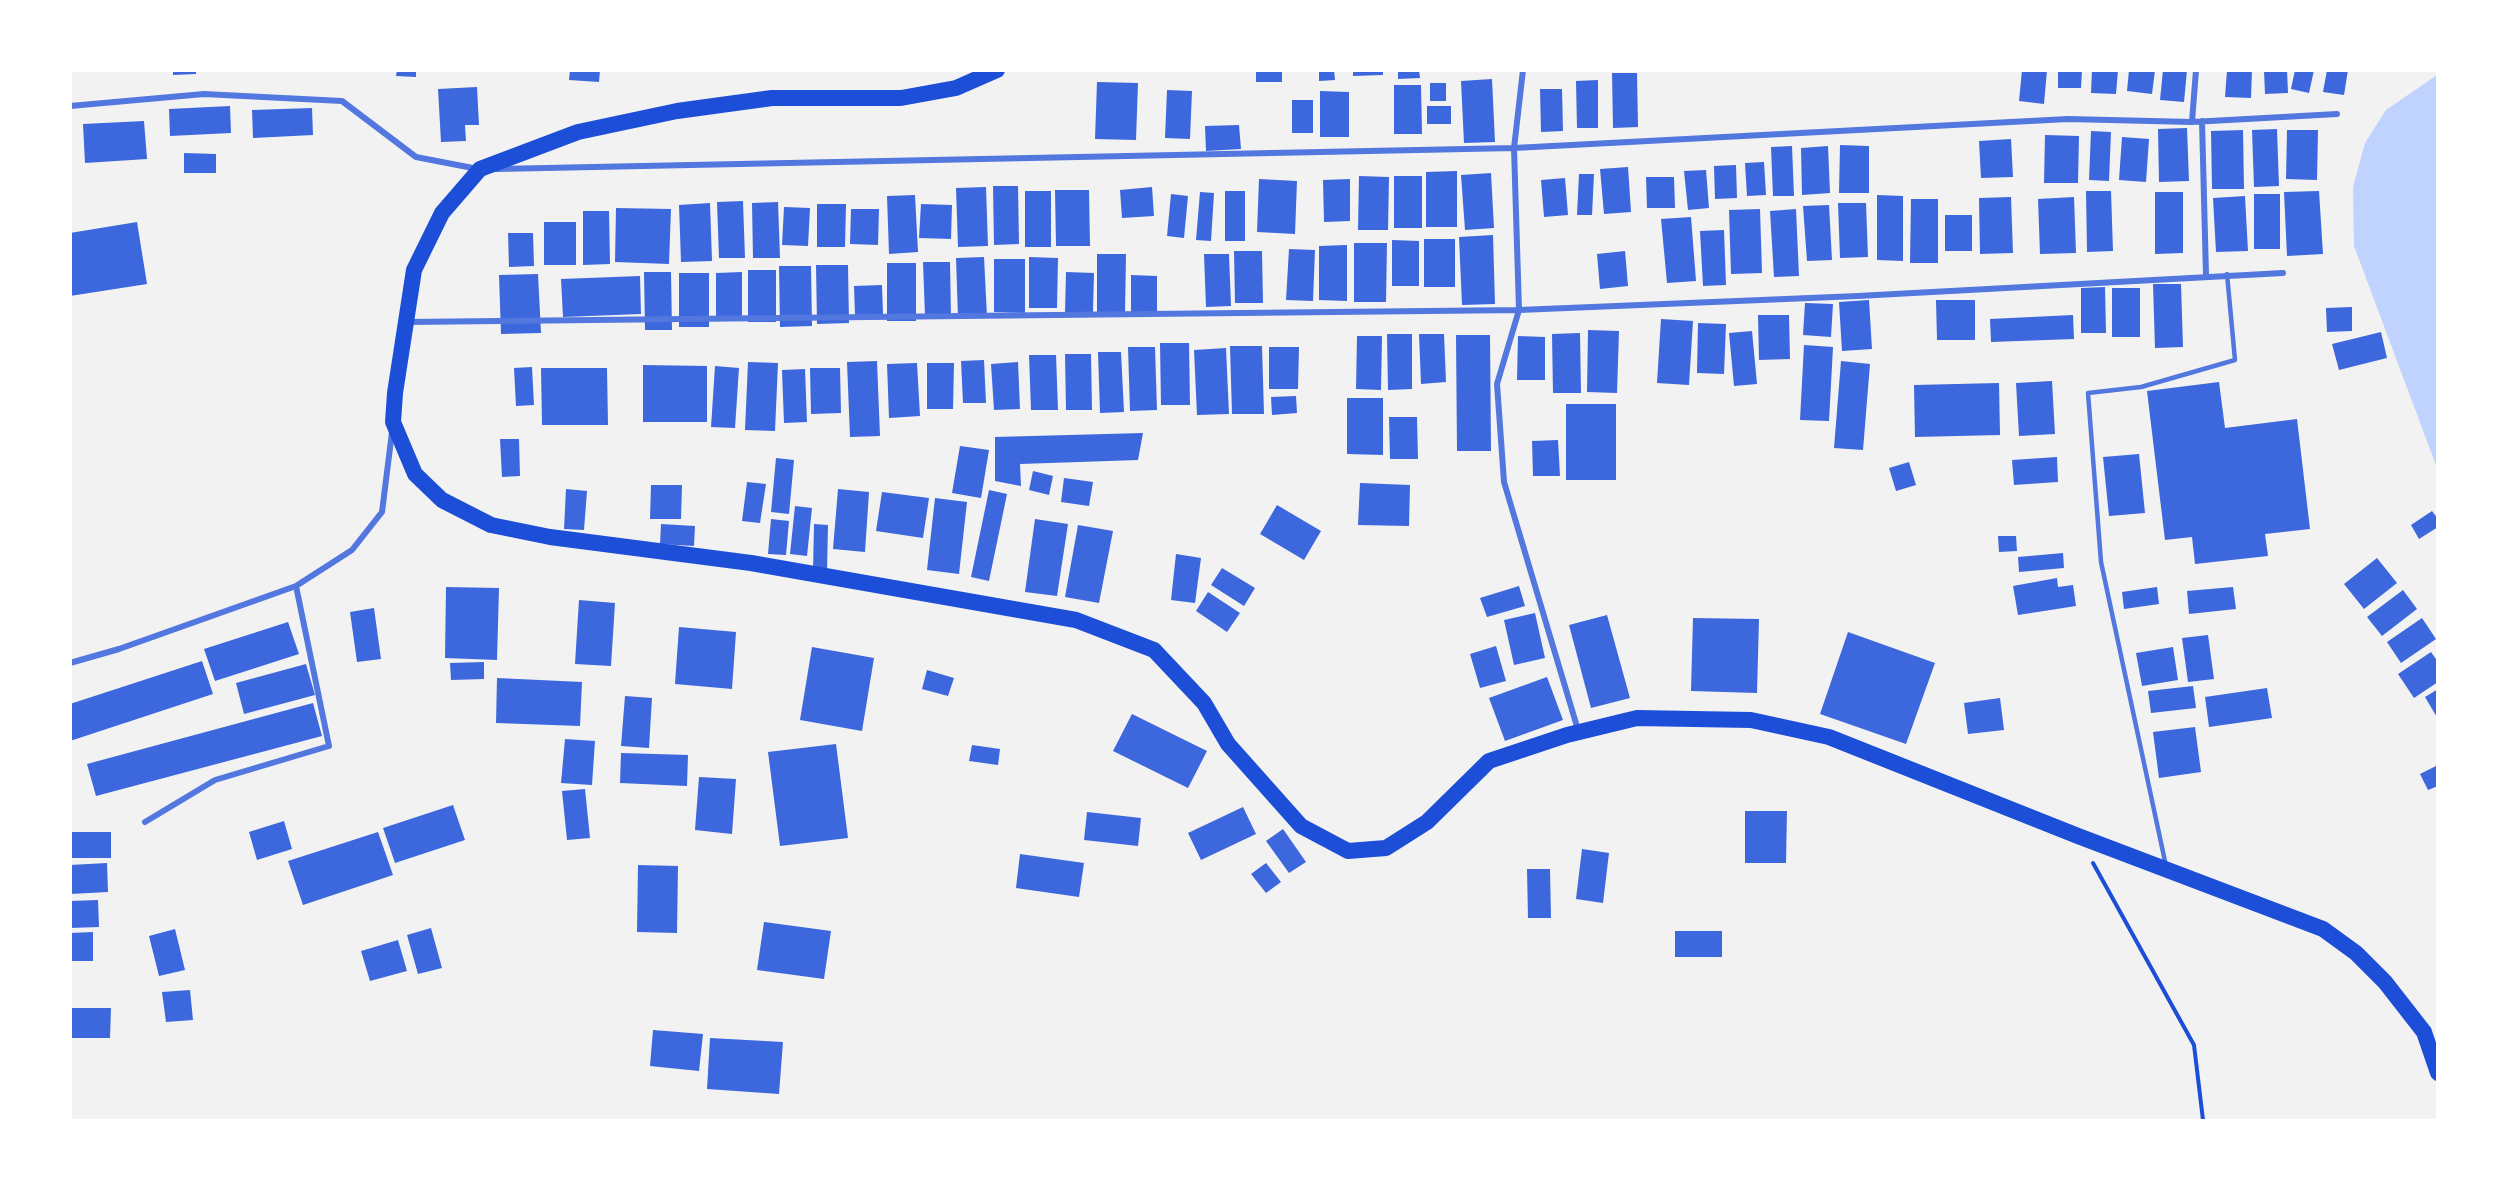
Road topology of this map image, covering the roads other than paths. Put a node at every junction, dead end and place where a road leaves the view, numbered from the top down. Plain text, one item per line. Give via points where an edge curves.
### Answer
1 (997, 70) edge
2 (1522, 70) edge
3 (2196, 70) edge
4 (70, 106) edge
5 (2337, 114) dead end
6 (2202, 121) junction
7 (2192, 122) junction
8 (1514, 148) junction
9 (480, 169) junction
10 (2283, 273) dead end
11 (2227, 274) junction
12 (2206, 276) junction
13 (1519, 310) junction
14 (405, 322) junction
15 (393, 422) junction
16 (296, 586) junction
17 (70, 663) edge
18 (1579, 732) junction
19 (145, 822) dead end
20 (2166, 869) junction
21 (2438, 1072) edge

1 - 9 highway via 956,88 901,98 772,98 677,111 578,132
2 - 8 street
3 - 7 street
4 - 9 street via 204,94 342,101 416,157
5 - 6 street
6 - 7 street
6 - 12 street
7 - 8 street via 2068,119
8 - 9 street
8 - 13 street
9 - 14 highway via 442,213 414,270
10 - 11 street
11 - 12 street
11 - 20 lane via 2235,360 2141,387 2088,393 2101,562
12 - 13 street
13 - 14 street
13 - 18 street via 1497,384 1504,482
14 - 15 highway
15 - 16 street via 382,513 352,550
15 - 18 highway via 415,474 442,500 490,525 550,537 751,563 1076,620 1154,650 1204,703 1228,744 1301,826 1348,851 1386,848 1419,828 1489,761
16 - 17 street
16 - 19 street via 329,746 215,780
18 - 20 highway via 1637,718 1751,720 1829,737
20 - 21 highway via 2323,929 2356,953 2385,982 2424,1032

